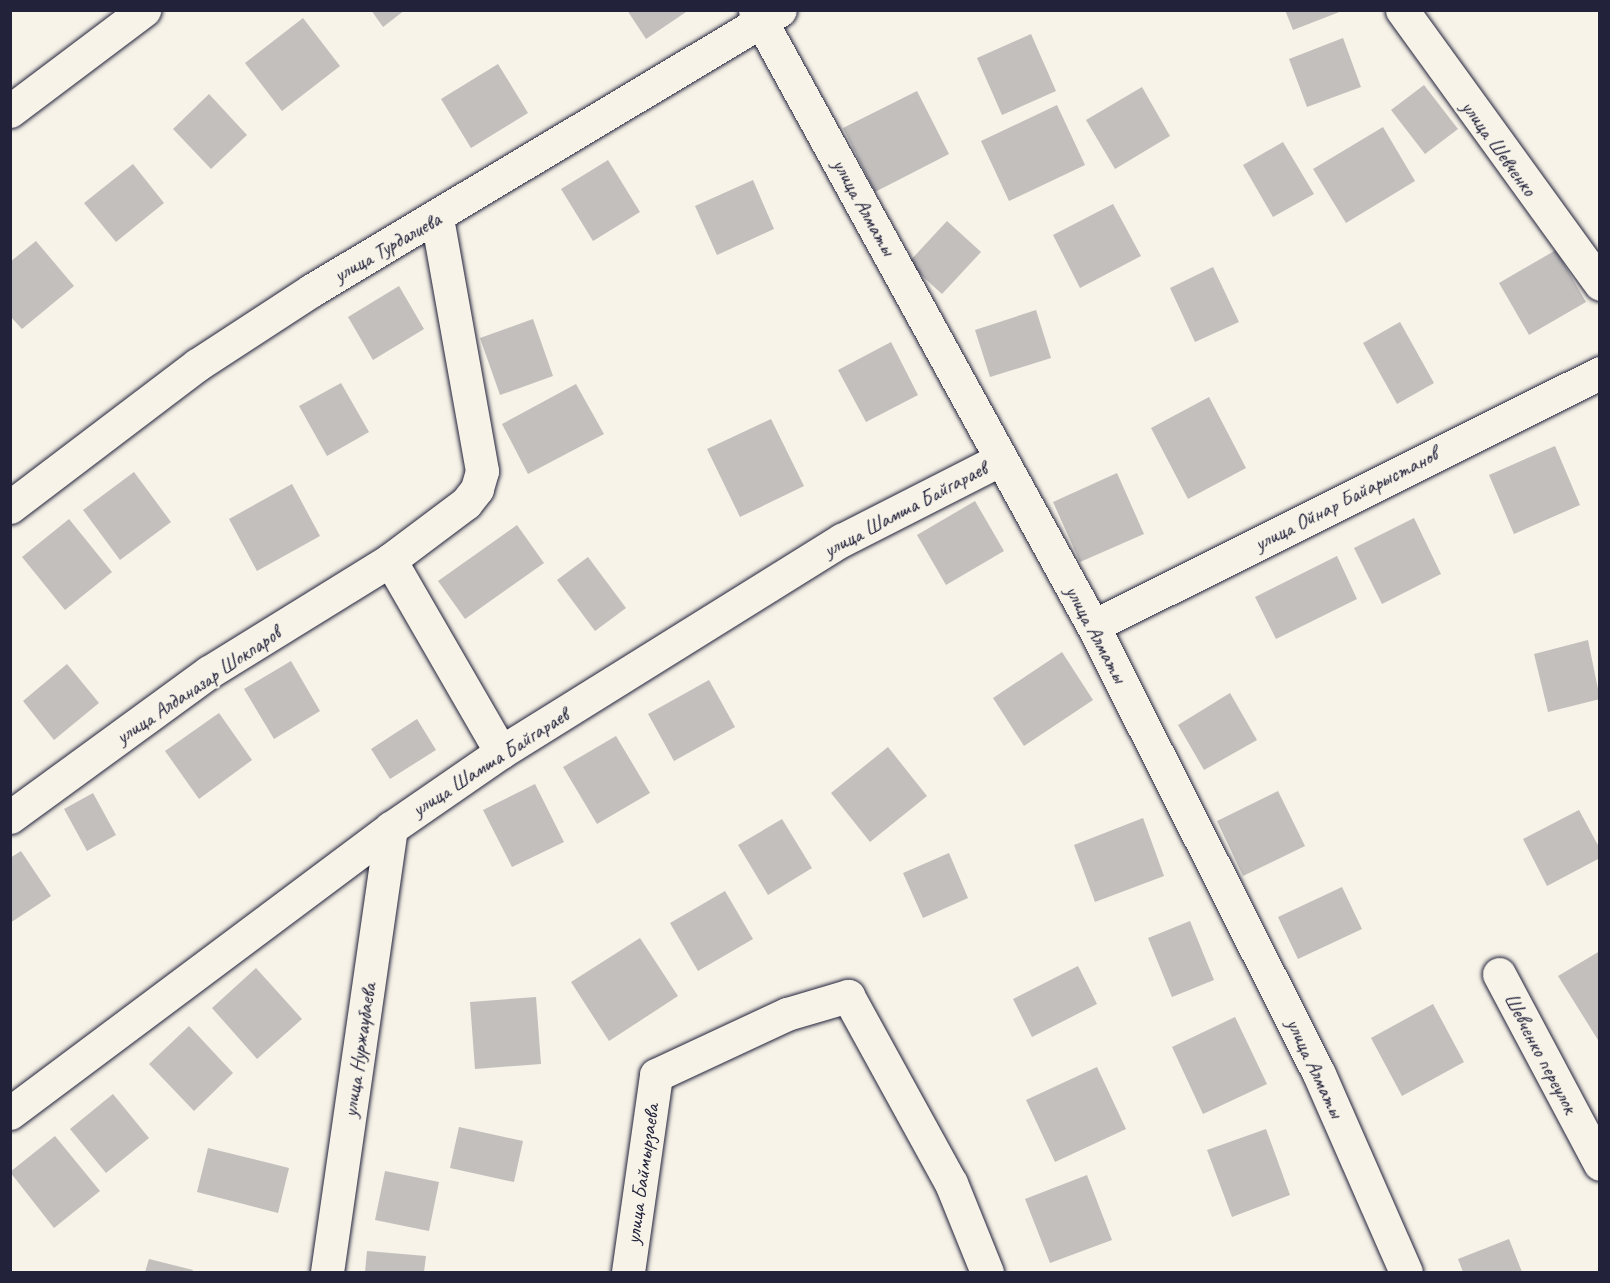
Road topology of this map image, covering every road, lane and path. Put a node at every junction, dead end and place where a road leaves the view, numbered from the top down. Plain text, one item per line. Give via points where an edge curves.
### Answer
1 (144, 10) edge
2 (1402, 10) edge
3 (766, 14) edge
4 (10, 111) edge
5 (437, 218) junction
6 (1599, 284) edge
7 (1599, 373) edge
8 (1001, 459) junction
9 (10, 507) edge
10 (390, 560) junction
11 (1094, 626) junction
12 (501, 752) junction
13 (10, 817) edge
14 (391, 828) junction
15 (1499, 974) dead end
16 (10, 1113) edge
17 (1599, 1164) edge
18 (327, 1272) edge
19 (628, 1272) edge
20 (987, 1272) edge
21 (1406, 1272) edge

1 - 4 street
2 - 6 street, улица Шевченко
3 - 5 street, улица Турдалиева
3 - 8 street, улица Алматы
5 - 9 street, улица Турдалиева via 312,290 197,365
5 - 10 street, улица Алданазар Шокпаров via 482,471 477,489 466,503
7 - 11 street, улица Ойнар Байарыстанов
8 - 11 street, улица Алматы
8 - 12 street, улица Шамша Байгараев via 842,540
10 - 12 street
10 - 13 street, улица Алданазар Шокпаров via 209,672
11 - 21 street, улица Алматы via 1319,1074
12 - 14 street, улица Шамша Байгараев
14 - 16 street, улица Шамша Байгараев
14 - 18 street, улица Нуржаубаева
15 - 17 street, Шевченко переулок
19 - 20 street, улица Баймырзаева via 656,1075 787,1014 848,996 951,1183

